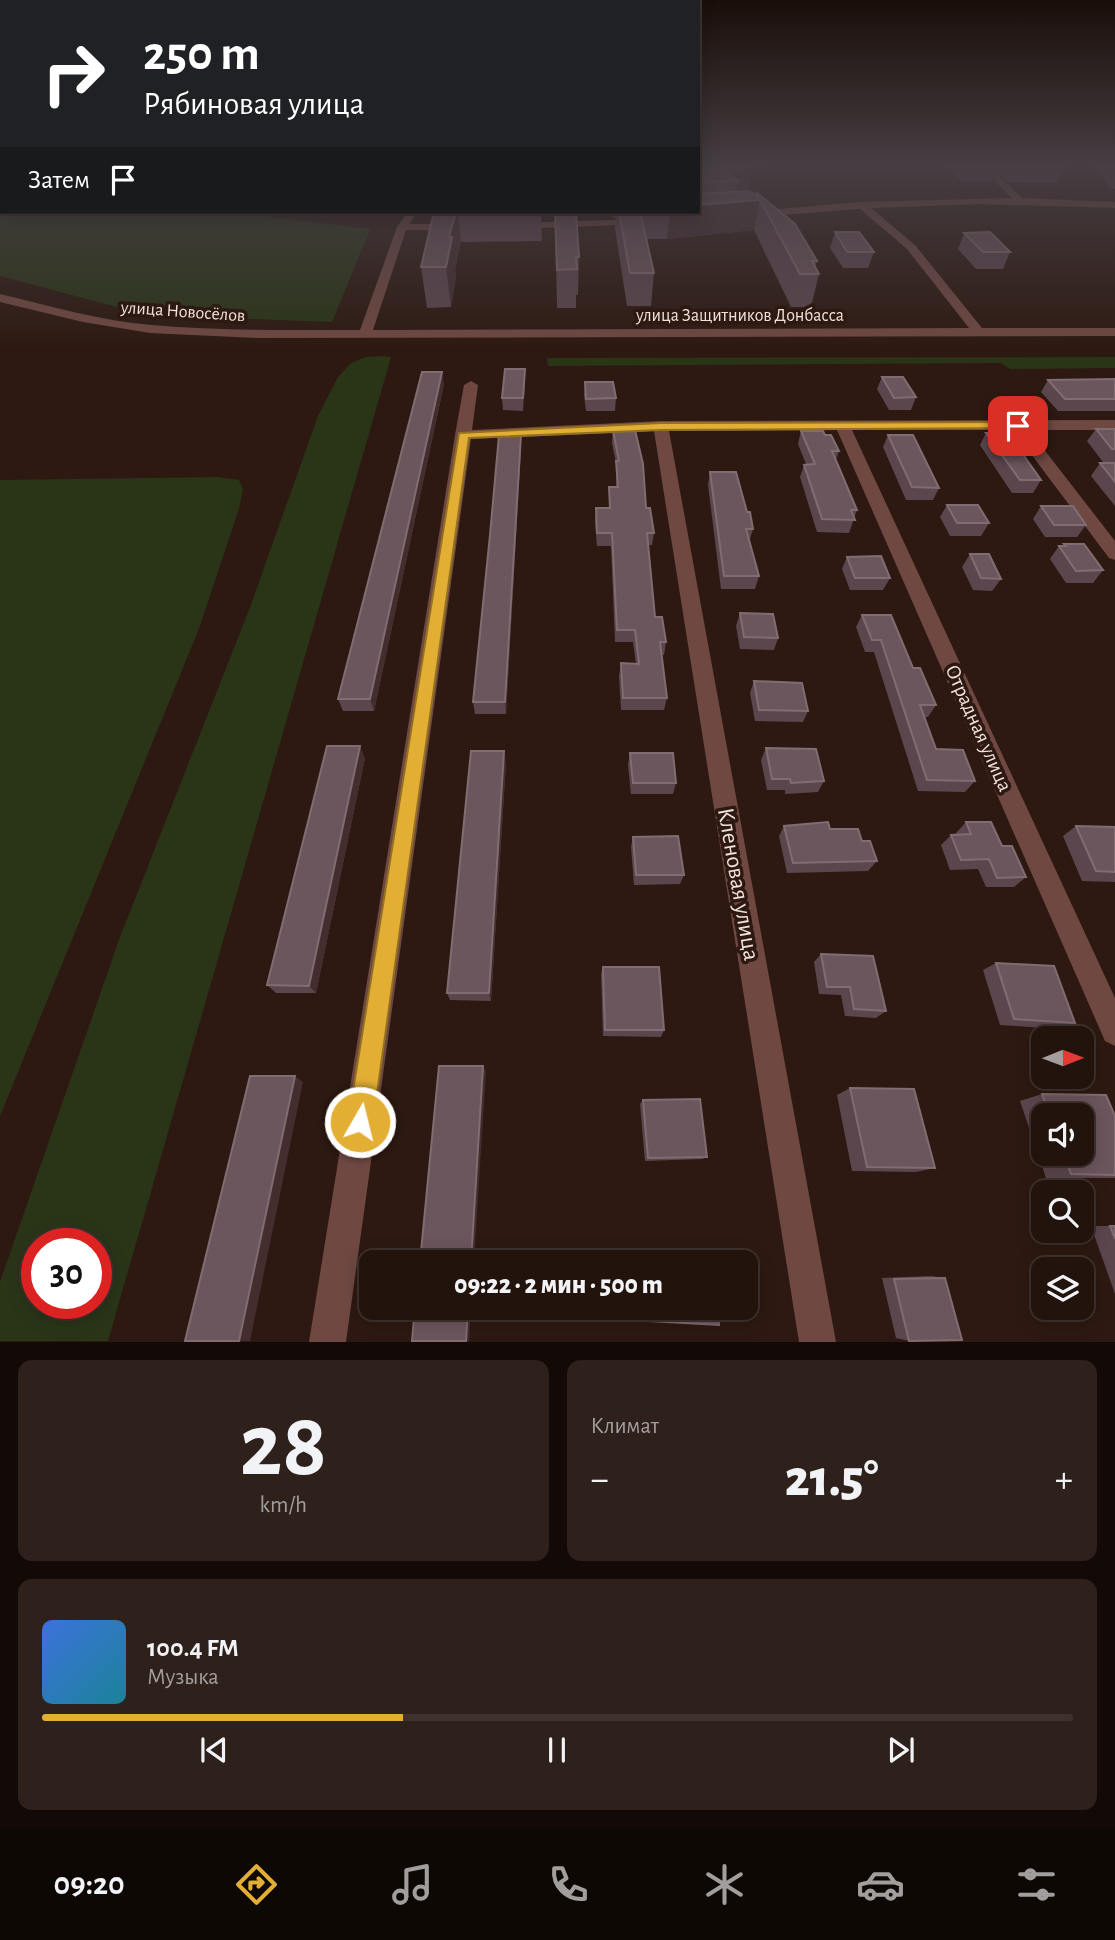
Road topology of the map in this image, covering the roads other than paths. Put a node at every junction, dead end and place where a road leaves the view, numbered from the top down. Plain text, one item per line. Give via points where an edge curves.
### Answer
1 (402, 227) joint
2 (427, 227) edge
3 (887, 227) edge
4 (0, 298) edge
5 (978, 332) junction
6 (1115, 332) edge
7 (365, 334) junction
8 (471, 385) dead end
9 (1115, 425) edge
10 (661, 426) junction
11 (844, 426) junction
12 (1018, 426) junction
13 (464, 435) junction
14 (1115, 554) edge
15 (1115, 1031) edge
16 (327, 1342) edge
17 (818, 1342) edge

1 - 2 street
1 - 7 street
3 - 5 street via 911,247
4 - 7 street, улица Новосёлов via 150,329
5 - 6 street, улица Защитников Донбасса
5 - 7 street, улица Защитников Донбасса
8 - 13 street
9 - 12 street
10 - 11 street
10 - 13 street
10 - 17 street, Кленовая улица
11 - 12 street
11 - 15 street, Отрадная улица
12 - 14 street
13 - 16 street

